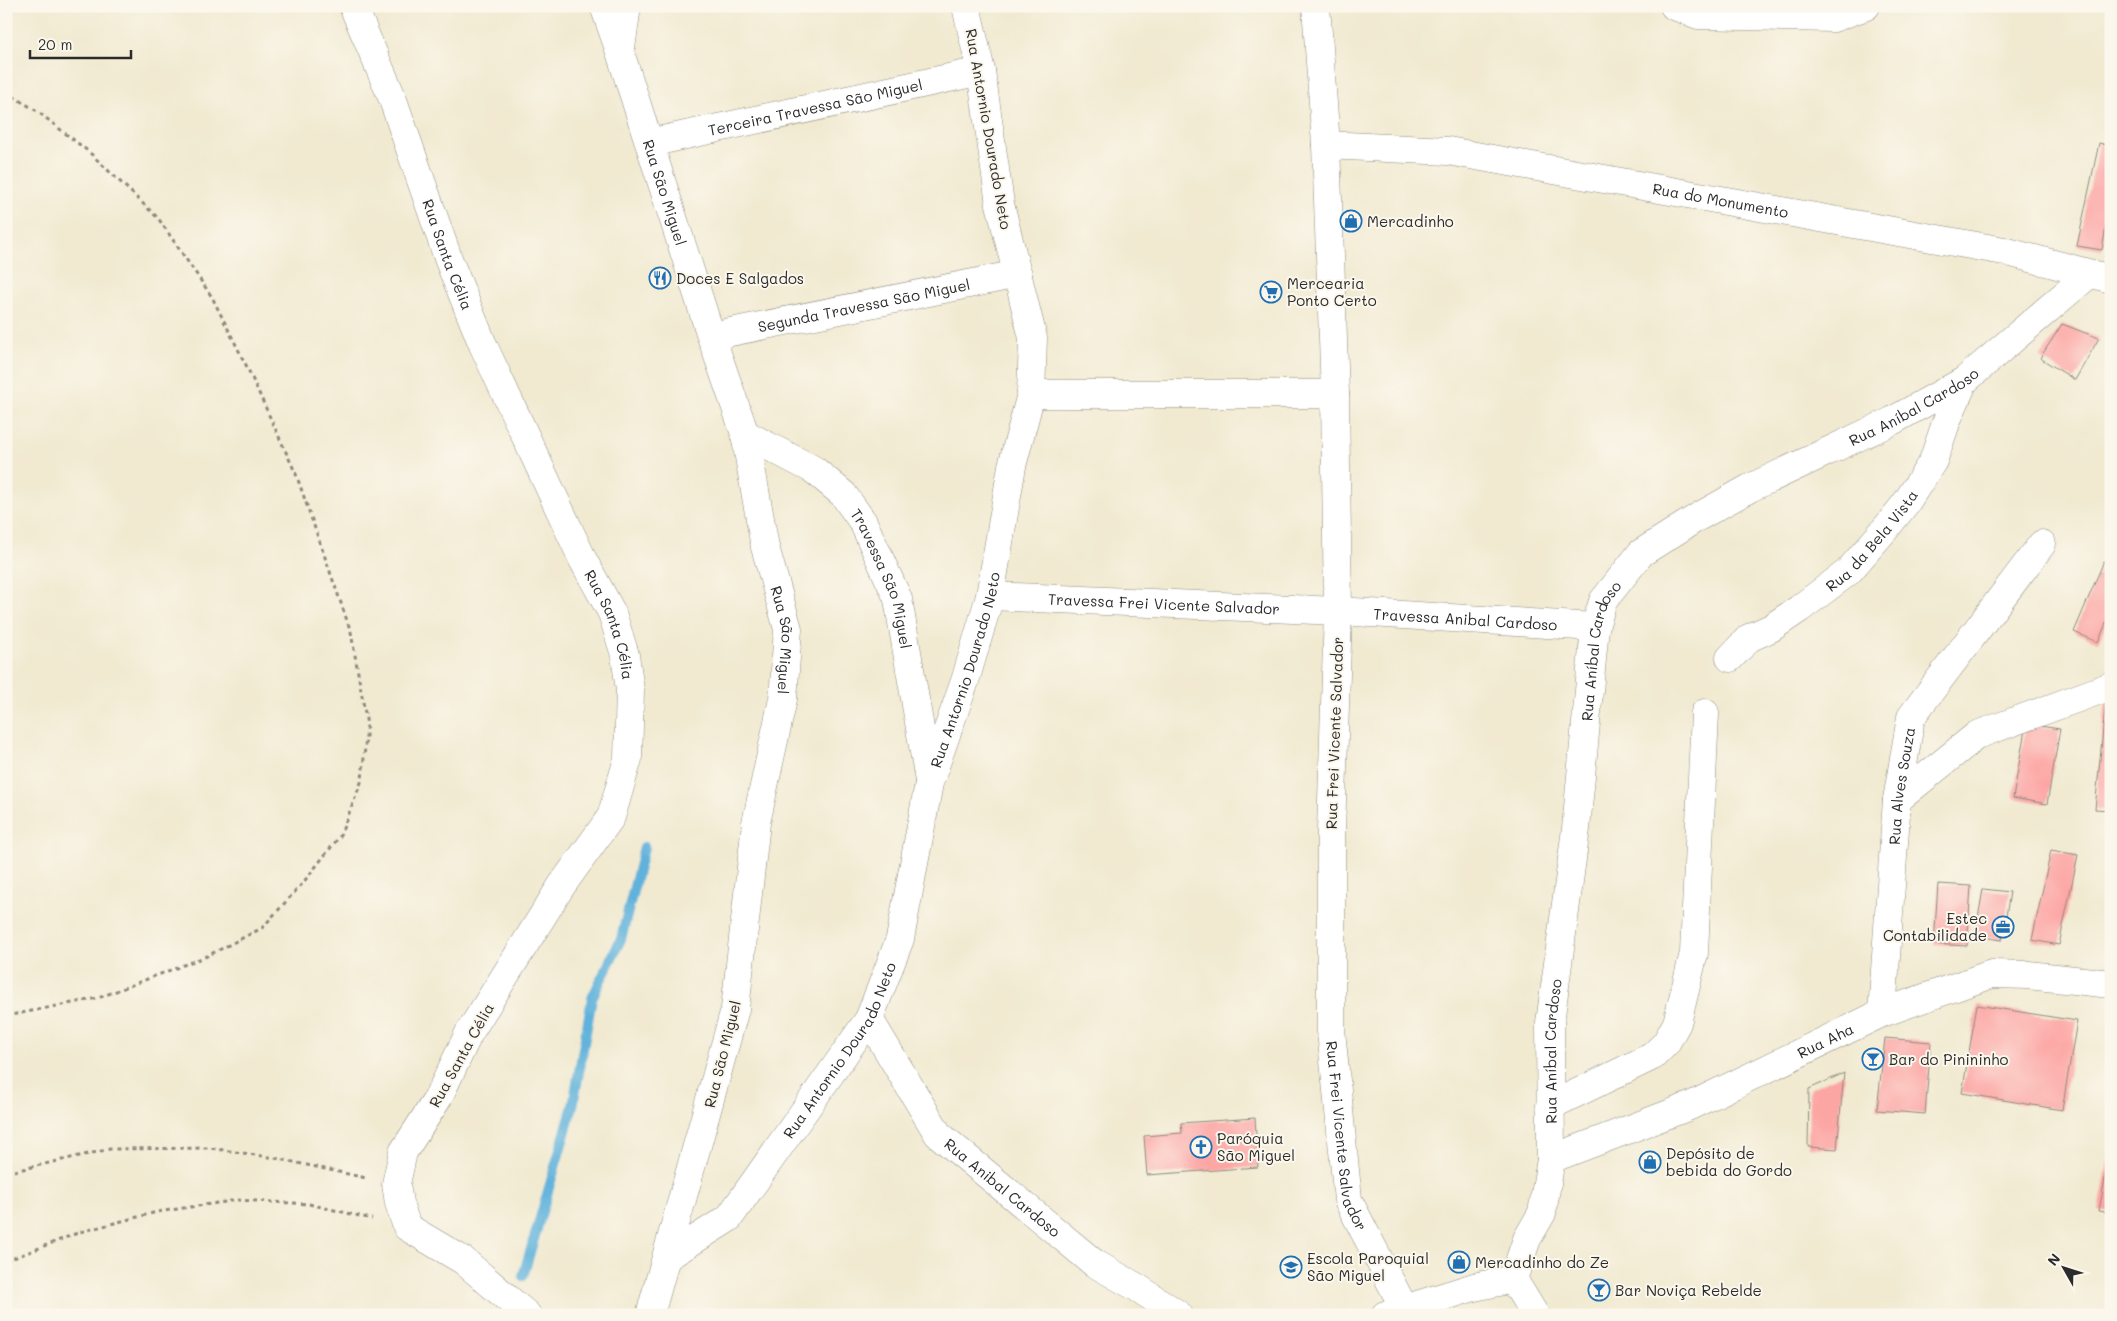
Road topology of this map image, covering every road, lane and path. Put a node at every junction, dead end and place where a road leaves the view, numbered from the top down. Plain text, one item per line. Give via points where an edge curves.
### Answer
1 (353, 6) edge
2 (604, 6) edge
3 (627, 6) edge
4 (966, 6) edge
5 (1316, 6) edge
6 (1674, 6) edge
7 (1866, 6) edge
8 (620, 52) junction
9 (981, 71) junction
10 (6, 92) edge
11 (649, 143) junction
12 (1326, 145) junction
13 (1018, 274) junction
14 (2100, 276) edge
15 (711, 336) junction
16 (1964, 381) junction
17 (1031, 394) junction
18 (1335, 394) junction
19 (745, 434) junction
20 (2042, 544) dead end
21 (990, 596) junction
22 (1338, 612) junction
23 (1595, 627) junction
24 (1730, 658) dead end
25 (2111, 686) edge
26 (1705, 713) dead end
27 (929, 783) junction
28 (1897, 800) junction
29 (2111, 984) edge
30 (1882, 1013) junction
31 (6, 1016) edge
32 (869, 1019) junction
33 (1550, 1106) junction
34 (1551, 1159) junction
35 (6, 1171) edge
36 (396, 1184) junction
37 (407, 1228) junction
38 (667, 1257) junction
39 (6, 1261) edge
40 (1513, 1279) junction
41 (1401, 1312) edge
42 (527, 1315) edge
43 (650, 1315) edge
44 (1179, 1315) edge
45 (1535, 1315) edge

1 - 36 street, Rua Santa Célia via 392,97 483,346 583,560 612,613 625,655 630,690 628,759 611,817 562,885 469,1032 438,1098 403,1152
2 - 8 street, Rua São Miguel
3 - 8 street
4 - 9 street, Rua Antornio Dourado Neto
5 - 12 street, Rua Frei Vicente Salvador
6 - 7 street via 1698,15 1833,18
8 - 11 street, Rua São Miguel
9 - 11 street, Terceira Travessa São Miguel
9 - 13 street, Rua Antornio Dourado Neto via 1000,204
10 - 31 path via 37,111 89,152 158,218 212,297 296,474 350,632 367,725 362,780 340,836 262,928 207,956 98,998
11 - 15 street, Rua São Miguel
12 - 14 street, Rua do Monumento via 1448,151 2004,251
12 - 18 street, Rua Frei Vicente Salvador
13 - 15 street, Segunda Travessa São Miguel
13 - 17 street, Rua Antornio Dourado Neto via 1032,338
14 - 16 street, Rua Aníbal Cardoso
15 - 19 street, Rua São Miguel
16 - 23 street, Rua Aníbal Cardoso via 1892,421 1750,488 1641,553 1603,600
16 - 24 street, Rua da Bela Vista via 1933,461 1886,528 1848,572 1771,628 1749,638
17 - 18 street
17 - 21 street, Rua Antornio Dourado Neto via 1012,466
18 - 22 street, Rua Frei Vicente Salvador
19 - 27 street, Travessa São Miguel via 814,470 843,494 863,522 898,599
19 - 38 street, Rua São Miguel via 766,546 788,629 783,699 756,823 735,1009
20 - 28 street, Rua Alves Souza via 1910,718
21 - 22 street, Travessa Frei Vicente Salvador
21 - 27 street, Rua Antornio Dourado Neto via 965,681
22 - 23 street, Travessa Anibal Cardoso
22 - 41 street, Rua Frei Vicente Salvador via 1331,832 1331,1031 1348,1200
23 - 33 street, Rua Aníbal Cardoso via 1576,829 1550,1023
25 - 28 street via 1977,735
26 - 33 street via 1694,953 1677,1023 1666,1043 1653,1056
27 - 32 street, Rua Antornio Dourado Neto via 900,939
28 - 30 street, Rua Alves Souza
29 - 30 street, Rua Aha via 1992,974
30 - 34 street, Rua Aha via 1690,1106
32 - 38 street, Rua Antornio Dourado Neto via 729,1218
32 - 44 street, Rua Anibal Cardoso via 938,1134 1094,1263
33 - 34 street, Rua Aníbal Cardoso
34 - 40 street, Rua Aníbal Cardoso via 1542,1213 1527,1239
35 - 36 path via 110,1149 210,1148 275,1158
36 - 37 street, Rua Santa Célia via 398,1203
37 - 39 path via 310,1204 238,1200 157,1212 80,1232
37 - 42 street via 464,1261
38 - 43 street, Rua São Miguel
40 - 41 street via 1474,1287
40 - 45 street

